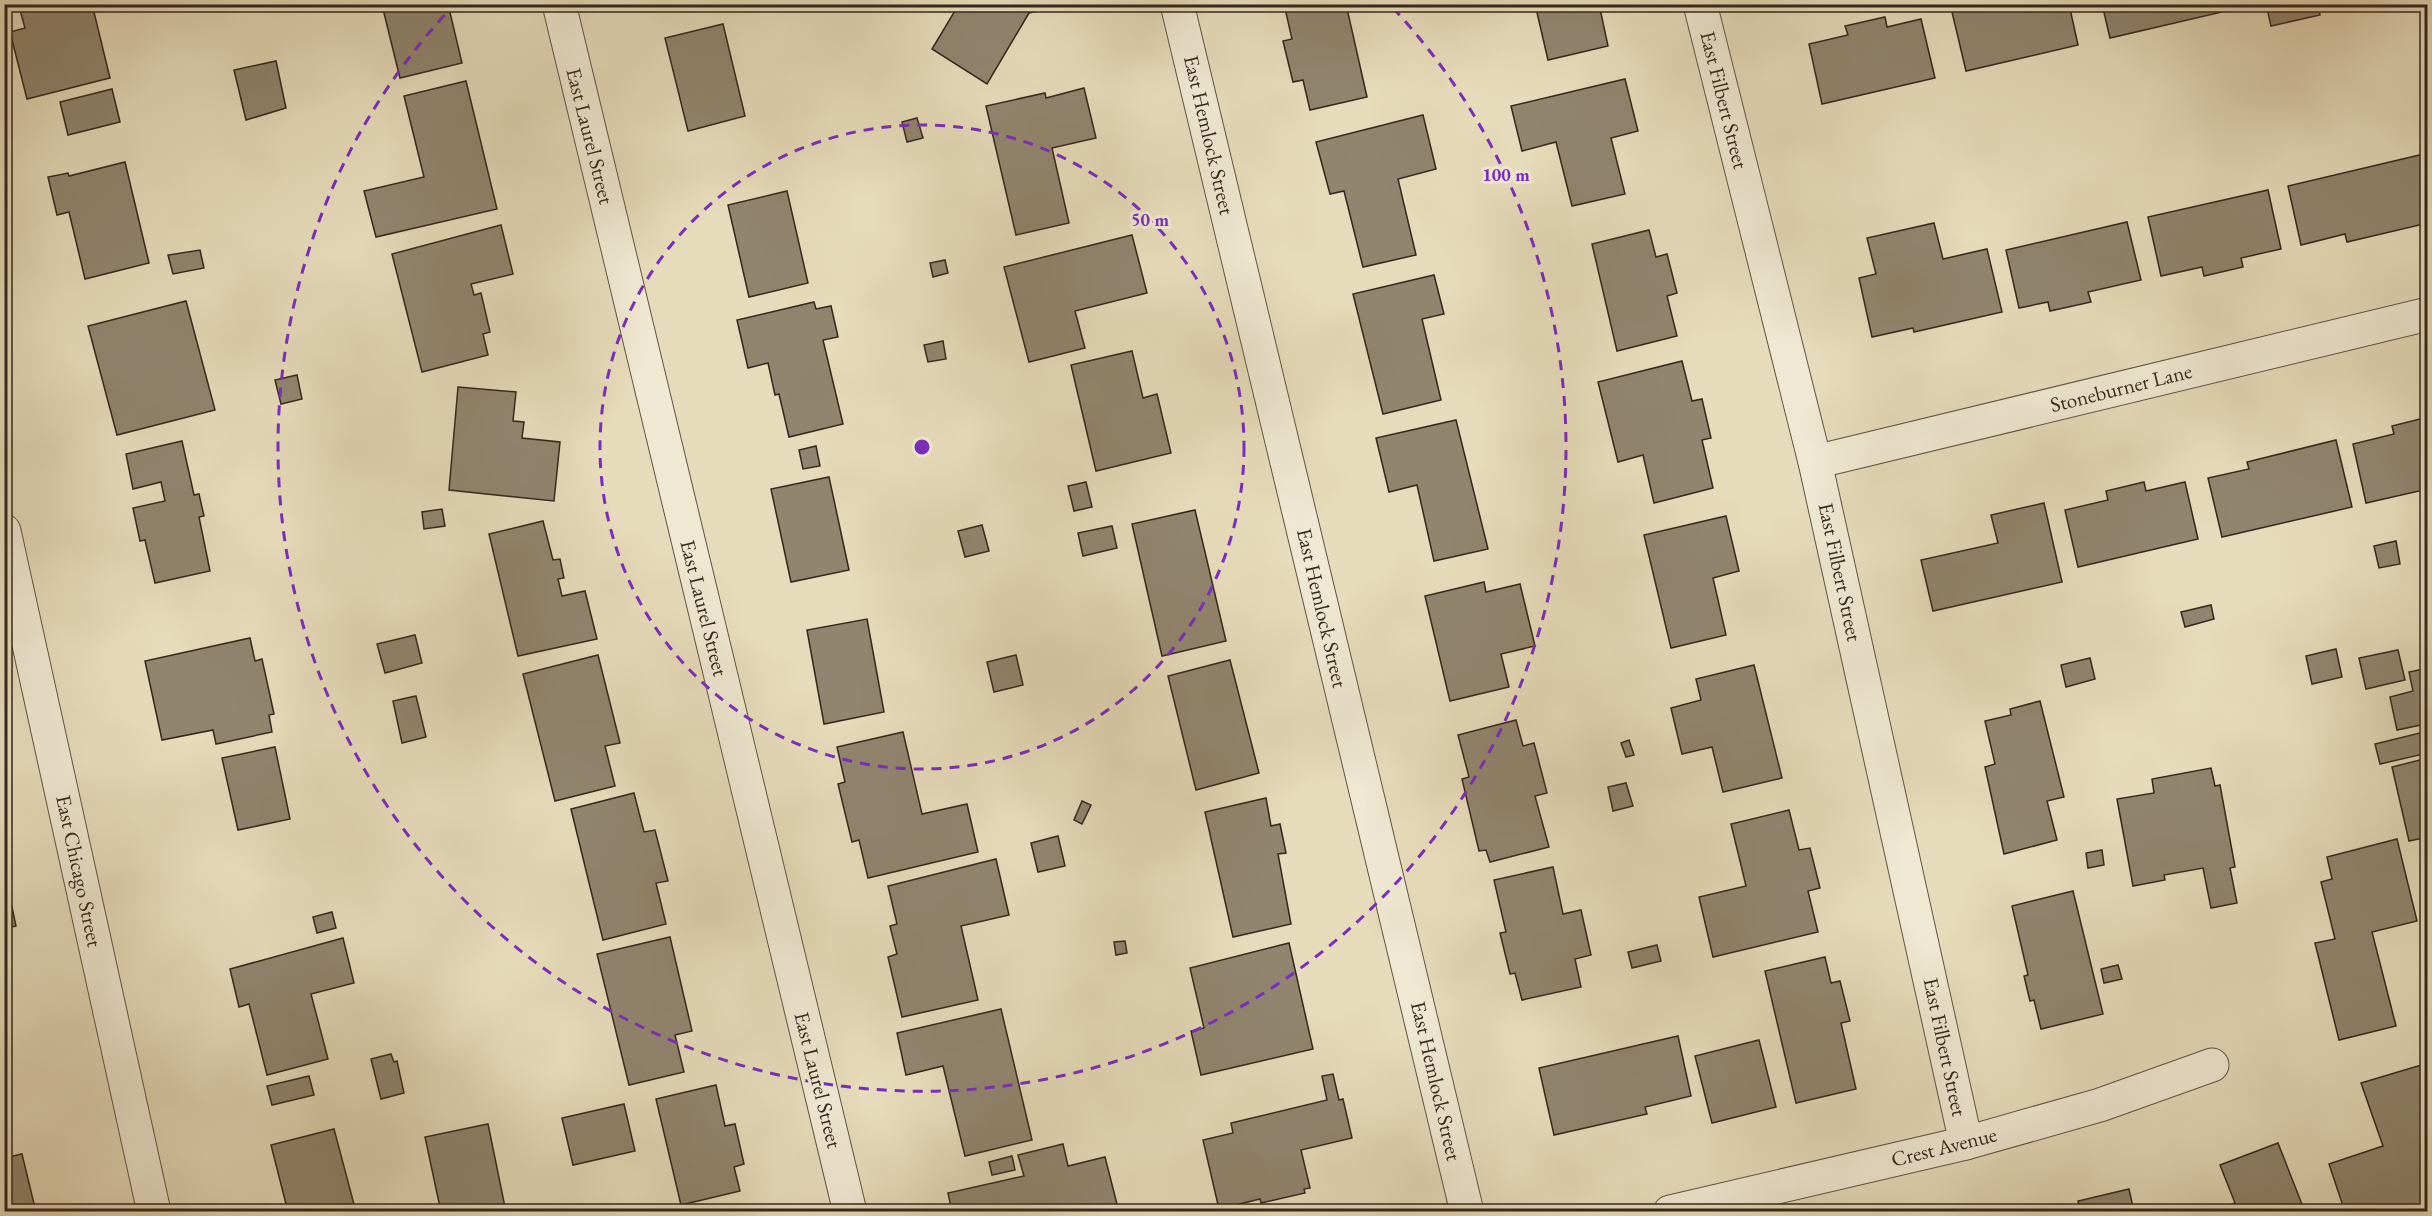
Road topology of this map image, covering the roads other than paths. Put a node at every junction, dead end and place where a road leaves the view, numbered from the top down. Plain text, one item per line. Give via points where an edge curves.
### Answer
1 (559, 4) edge
2 (1178, 4) edge
3 (1700, 4) edge
4 (2427, 314) edge
5 (1815, 462) junction
6 (4, 531) edge
7 (2212, 1065) dead end
8 (1966, 1143) junction
9 (154, 1212) edge
10 (850, 1212) edge
11 (1467, 1212) edge
12 (1670, 1212) edge

1 - 10 street, East Laurel Street
2 - 11 street, East Hemlock Street
3 - 5 street, East Filbert Street
4 - 5 street, Stoneburner Lane
5 - 8 street, East Filbert Street
6 - 9 street, East Chicago Street
7 - 8 street, Crest Avenue via 2100,1105
8 - 12 street, Crest Avenue

